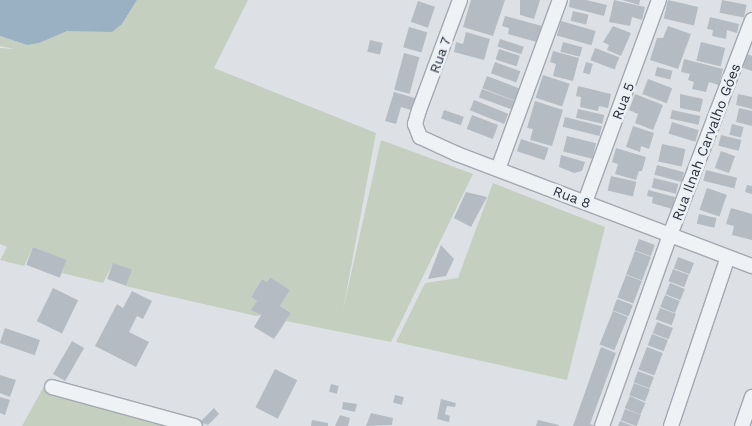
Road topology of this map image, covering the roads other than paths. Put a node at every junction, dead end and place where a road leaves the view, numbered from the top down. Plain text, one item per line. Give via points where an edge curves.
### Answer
1 (460, 0) edge
2 (560, 0) edge
3 (659, 0) edge
4 (752, 20) edge
5 (419, 110) joint
6 (498, 169) junction
7 (585, 202) junction
8 (670, 235) junction
9 (728, 257) junction
10 (752, 266) edge
11 (52, 387) dead end
12 (752, 397) edge
13 (195, 426) edge
14 (602, 426) edge
15 (671, 426) edge
16 (742, 426) edge

1 - 5 street, Rua 7
2 - 6 street
3 - 7 street, Rua 5
4 - 8 street, Rua Ilnah Carvalho Góes
5 - 6 street, Rua 8 via 416,130 425,141
6 - 7 street, Rua 8
7 - 8 street, Rua 8
8 - 9 street, Rua 8
8 - 14 street, Rua Ilnah Carvalho Góes
9 - 10 street, Rua 8
9 - 15 street
11 - 13 street
12 - 16 street

